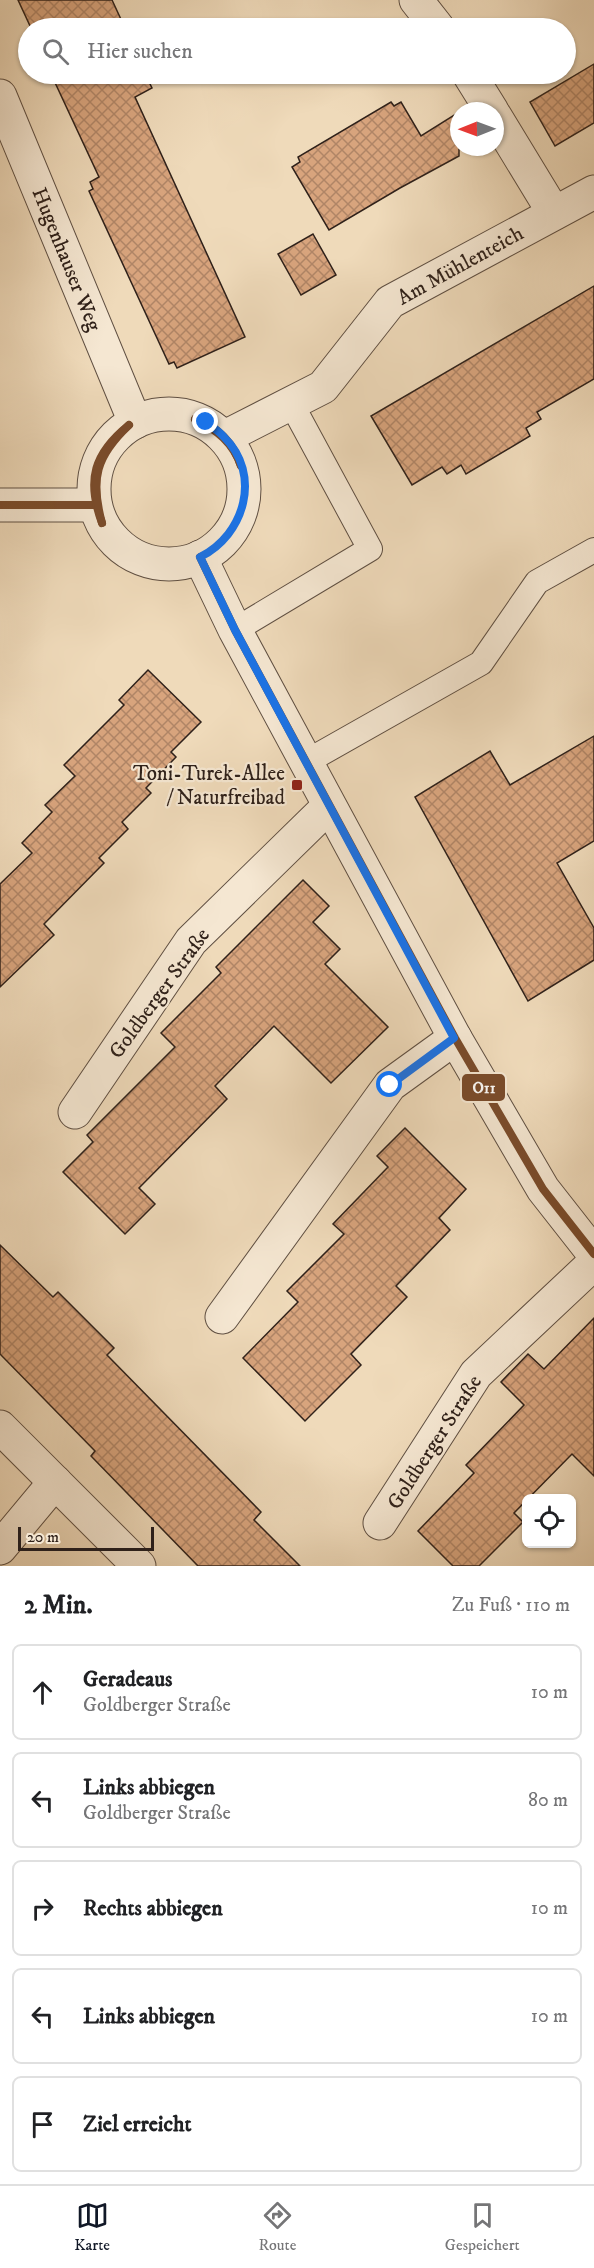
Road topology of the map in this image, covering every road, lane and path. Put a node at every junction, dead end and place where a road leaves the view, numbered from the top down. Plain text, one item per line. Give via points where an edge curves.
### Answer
1 (416, 0) edge
2 (430, 18) edge
3 (475, 84) edge
4 (0, 96) edge
5 (486, 102) edge
6 (504, 131) edge
7 (594, 192) edge
8 (554, 213) junction
9 (291, 403) junction
10 (135, 422) junction
11 (225, 437) junction
12 (95, 505) junction
13 (0, 506) edge
14 (594, 550) edge
15 (200, 557) junction
16 (235, 630) junction
17 (306, 762) junction
18 (329, 806) junction
19 (454, 1038) junction
20 (75, 1112) dead end
21 (594, 1254) edge
22 (594, 1263) edge
23 (222, 1317) dead end
24 (0, 1427) edge
25 (55, 1482) junction
26 (380, 1523) dead end
27 (0, 1548) edge
28 (139, 1566) edge

1 - 2 street
3 - 5 street
4 - 10 street, Hugenhauser Weg
6 - 8 street
7 - 8 street, Am Mühlenteich
8 - 9 street, Am Mühlenteich via 390,302 323,387
9 - 11 street, Am Mühlenteich
9 - 16 lane via 370,549
10 - 11 street via 158,414 182,414 206,422
10 - 12 street via 115,436 101,457 94,480
11 - 15 street via 239,459 245,484 242,510 231,533 213,551
12 - 13 street
12 - 15 street via 104,528 120,547 141,559 165,565
14 - 17 lane via 537,582 481,663
15 - 16 street
16 - 17 street
17 - 18 street
18 - 19 street
18 - 20 street, Goldberger Straße via 191,941
19 - 21 street via 543,1189
19 - 23 street via 390,1085
22 - 26 street, Goldberger Straße via 476,1374
24 - 25 street
25 - 27 street
25 - 28 street

